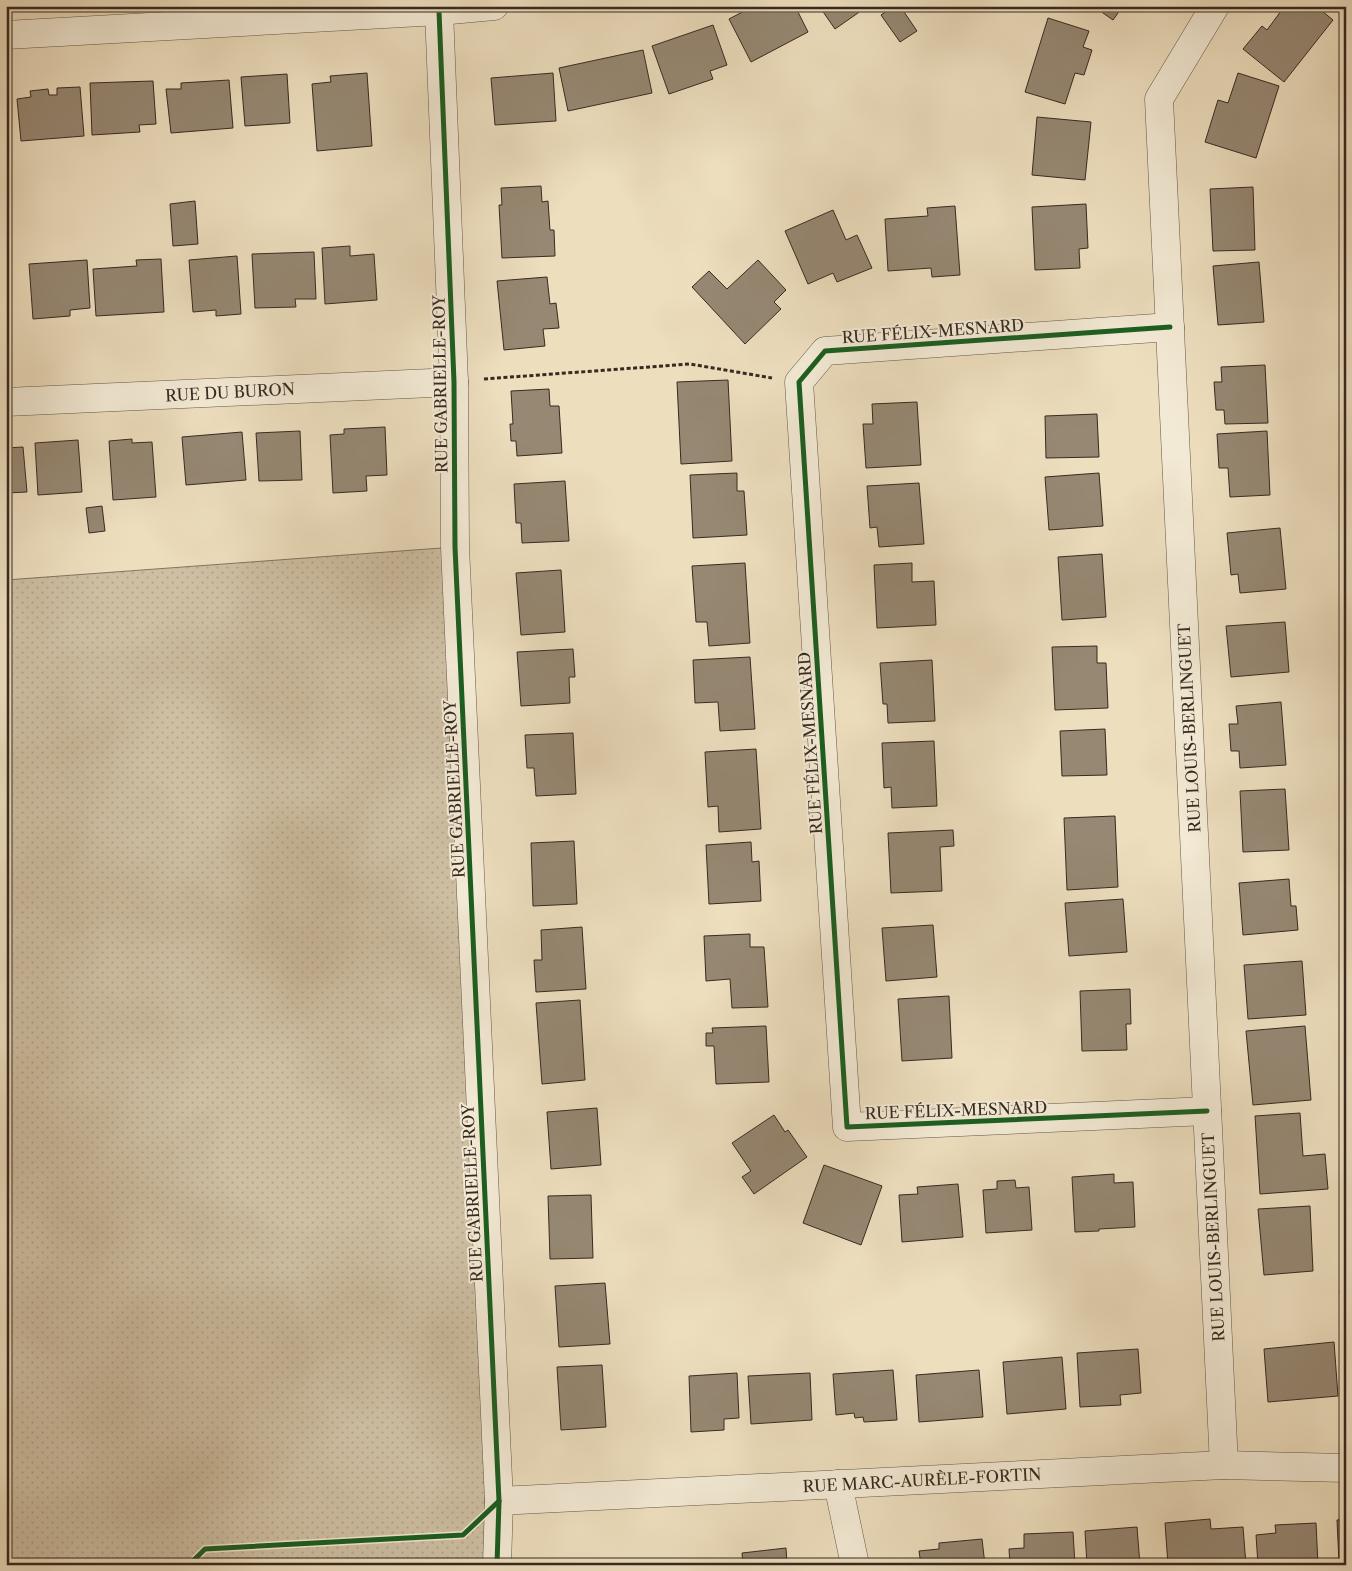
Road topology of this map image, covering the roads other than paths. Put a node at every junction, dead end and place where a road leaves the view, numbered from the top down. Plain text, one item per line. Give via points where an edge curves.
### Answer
1 (494, 6) edge
2 (1215, 6) edge
3 (439, 12) junction
4 (6, 36) edge
5 (1170, 327) junction
6 (454, 382) junction
7 (6, 402) edge
8 (1207, 1111) junction
9 (1224, 1465) junction
10 (1346, 1468) edge
11 (838, 1484) junction
12 (499, 1501) junction
13 (497, 1565) edge
14 (855, 1565) edge

1 - 3 street
2 - 5 street, RUE LOUIS-BERLINGUET via 1159,99
3 - 4 street
3 - 6 street, RUE GABRIELLE-ROY
5 - 8 street, RUE LOUIS-BERLINGUET
5 - 8 street, RUE FÉLIX-MESNARD via 825,351 800,382 847,1127
6 - 7 street, RUE DU BURON
6 - 12 street, RUE GABRIELLE-ROY via 455,547
8 - 9 street, RUE LOUIS-BERLINGUET
9 - 10 street, RUE MARC-AURÈLE-FORTIN
9 - 11 street, RUE MARC-AURÈLE-FORTIN
11 - 12 street, RUE MARC-AURÈLE-FORTIN
11 - 14 street
12 - 13 street, RUE GABRIELLE-ROY

